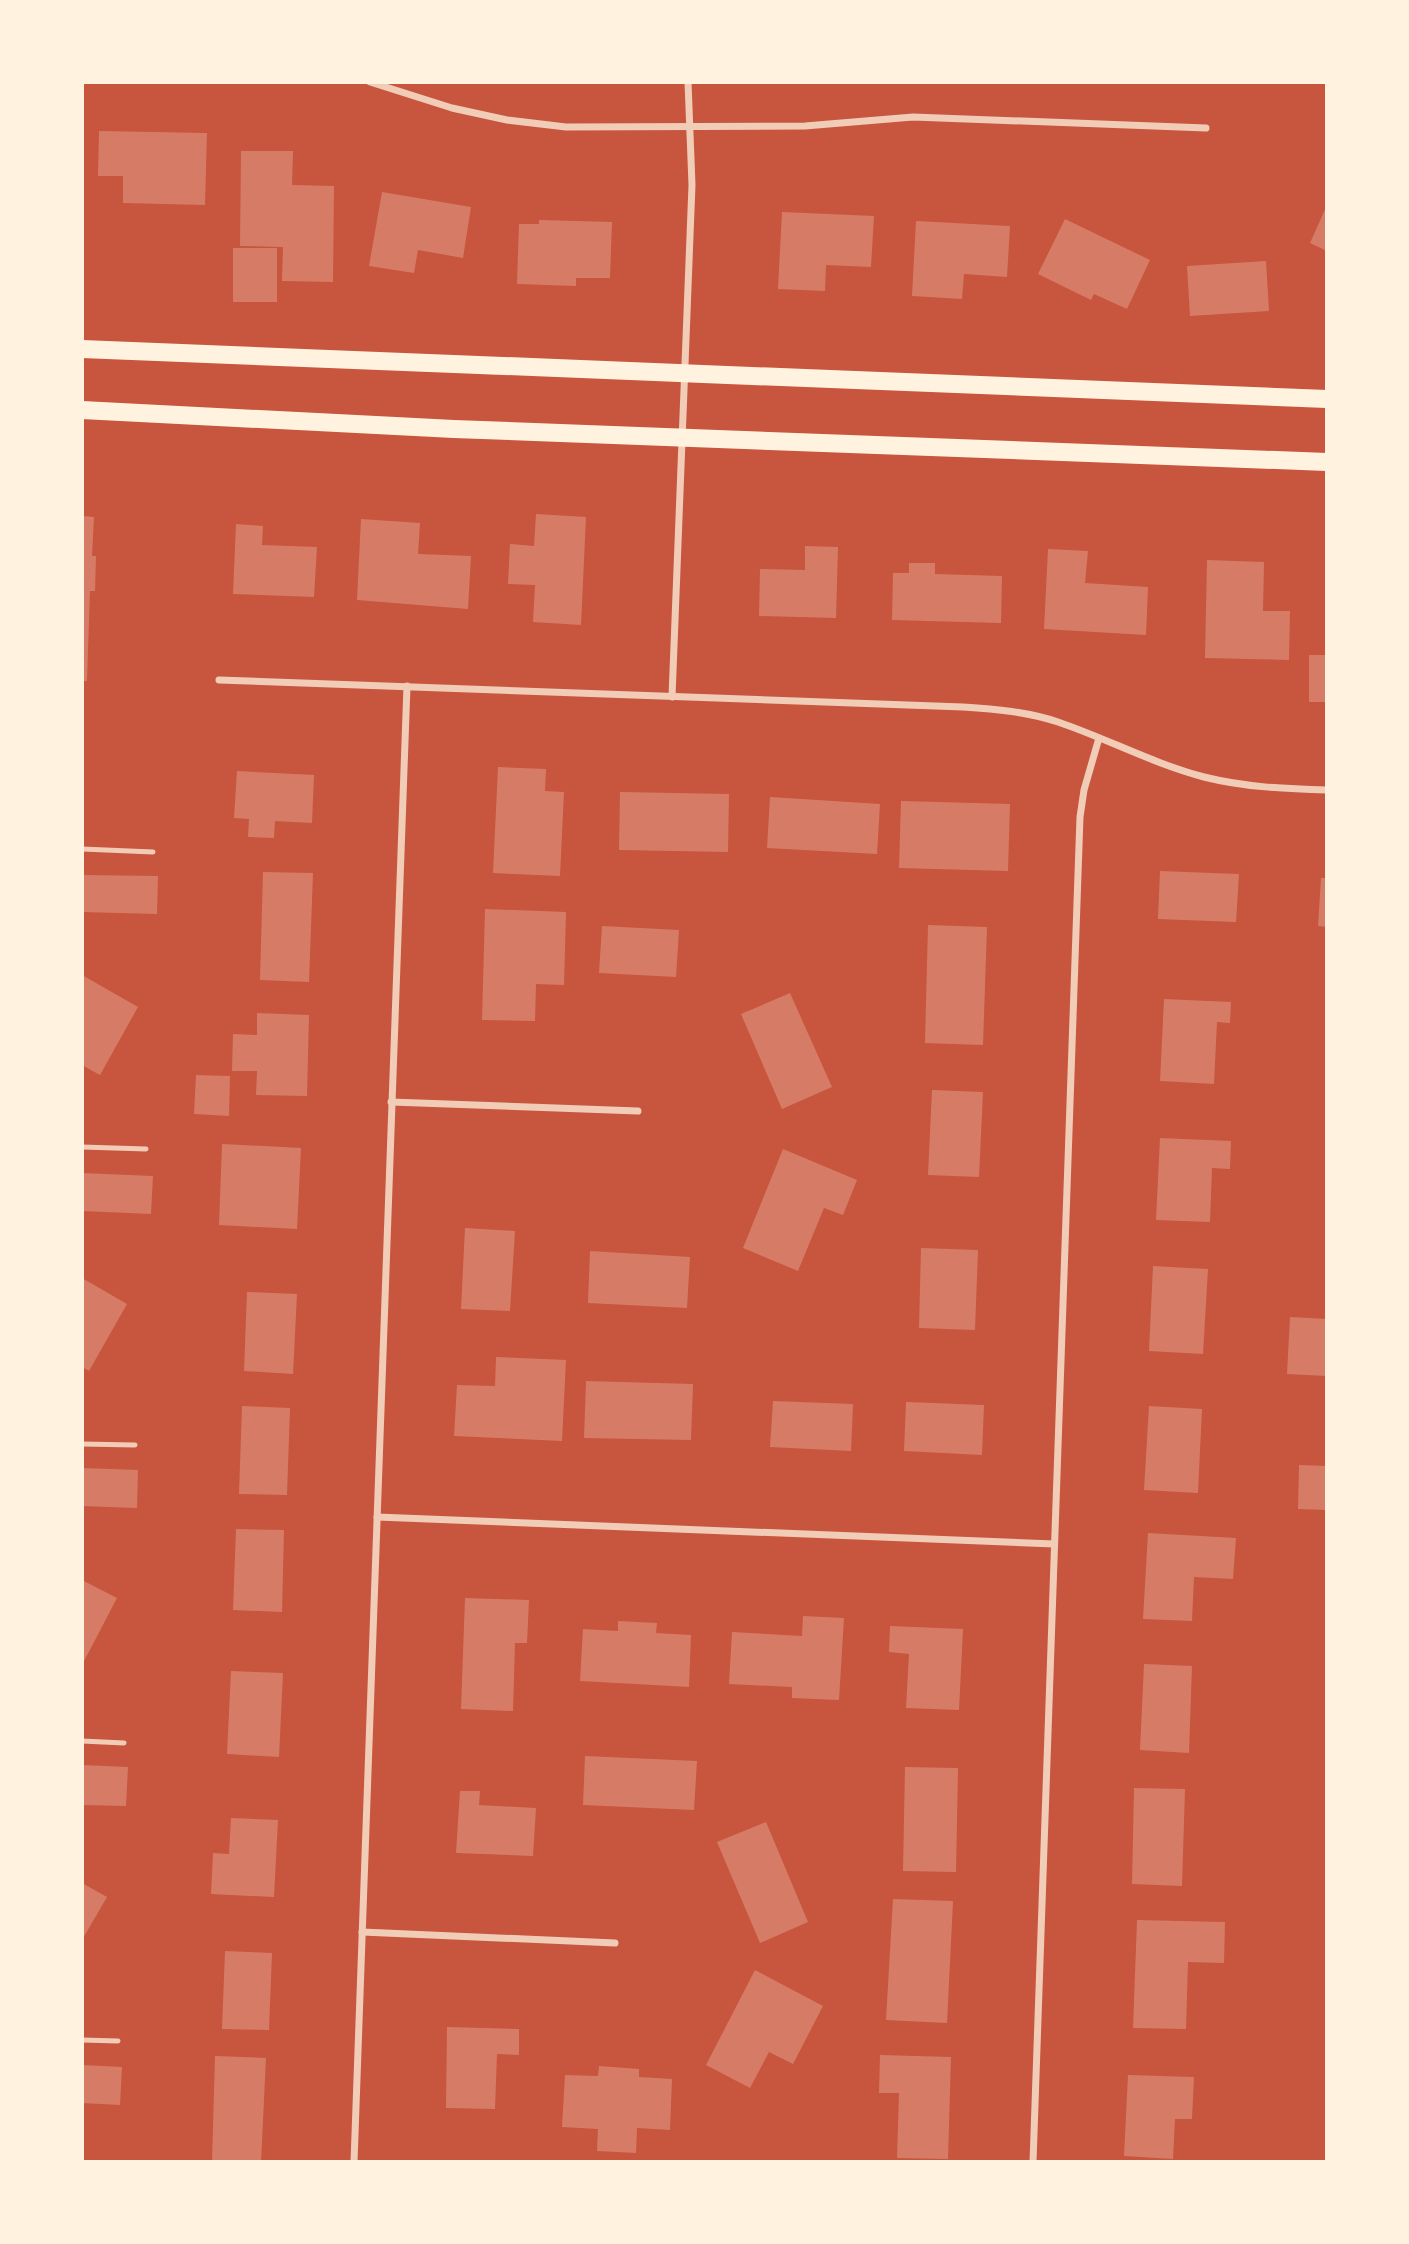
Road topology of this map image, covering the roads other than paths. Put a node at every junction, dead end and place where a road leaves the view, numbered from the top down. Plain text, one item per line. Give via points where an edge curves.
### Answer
1 (370, 82) edge
2 (688, 82) edge
3 (691, 127) junction
4 (1206, 128) dead end
5 (82, 349) edge
6 (685, 373) junction
7 (1327, 399) edge
8 (82, 410) edge
9 (682, 437) junction
10 (1327, 462) edge
11 (219, 680) dead end
12 (407, 686) junction
13 (671, 697) junction
14 (1100, 738) junction
15 (1327, 790) edge
16 (82, 849) edge
17 (153, 852) dead end
18 (391, 1102) junction
19 (638, 1111) dead end
20 (82, 1147) edge
21 (146, 1149) dead end
22 (82, 1444) edge
23 (135, 1446) dead end
24 (377, 1517) junction
25 (1054, 1544) junction
26 (82, 1741) edge
27 (124, 1743) dead end
28 (362, 1932) junction
29 (615, 1943) dead end
30 (82, 2040) edge
31 (118, 2041) dead end
32 (354, 2162) edge
33 (1033, 2162) edge

1 - 3 street via 507,120 566,127
2 - 3 street
3 - 4 street via 805,126 914,117
3 - 6 street
5 - 6 main road
6 - 7 main road
6 - 9 street
8 - 9 main road
9 - 10 main road
9 - 13 street
11 - 12 street
12 - 13 street
12 - 18 street
13 - 14 street via 1011,710
14 - 15 street via 1204,776 1248,785
14 - 25 street via 1080,817
16 - 17 lane
18 - 19 street
18 - 24 street
20 - 21 lane
22 - 23 lane
24 - 25 street
24 - 28 street
25 - 33 street
26 - 27 lane
28 - 29 street
28 - 32 street
30 - 31 lane

